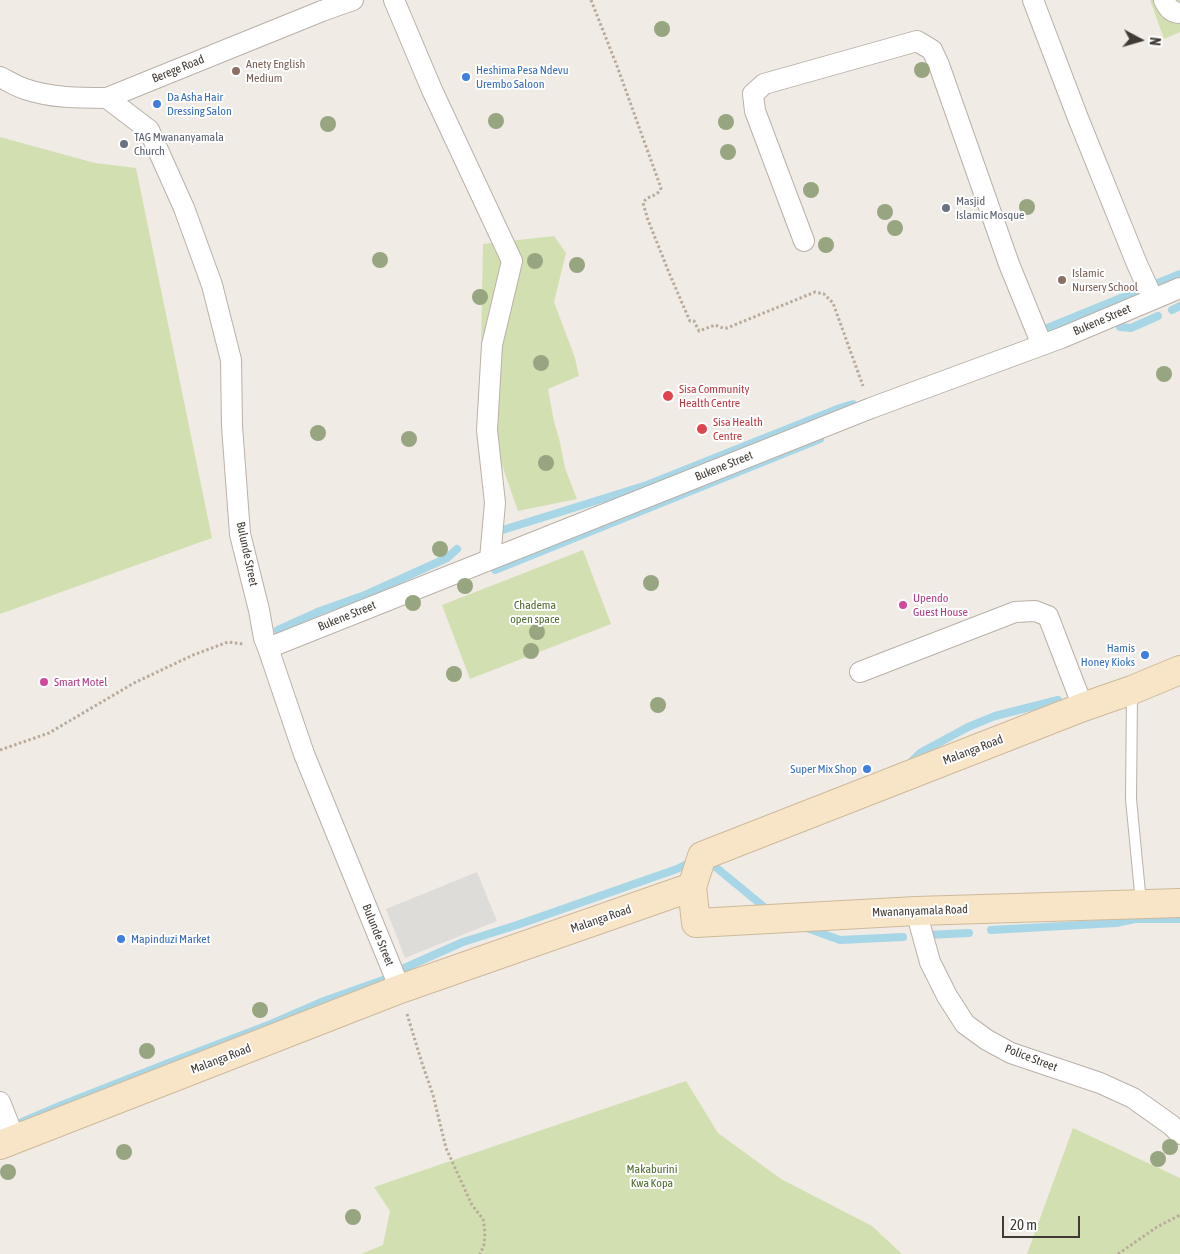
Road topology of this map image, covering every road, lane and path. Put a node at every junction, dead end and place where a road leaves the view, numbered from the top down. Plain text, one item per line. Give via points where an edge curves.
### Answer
1 (353, 0) edge
2 (394, 0) edge
3 (591, 0) edge
4 (1034, 0) edge
5 (1164, 0) edge
6 (1180, 13) edge
7 (0, 77) edge
8 (107, 98) junction
9 (804, 241) dead end
10 (1180, 288) edge
11 (1152, 299) junction
12 (1042, 345) junction
13 (871, 408) junction
14 (490, 559) junction
15 (268, 648) junction
16 (1180, 670) edge
17 (860, 672) dead end
18 (1132, 690) junction
19 (1083, 706) junction
20 (0, 750) edge
21 (692, 886) junction
22 (1180, 903) edge
23 (1141, 904) junction
24 (916, 911) junction
25 (400, 989) junction
26 (0, 1102) edge
27 (1180, 1134) edge
28 (8, 1143) edge
29 (1180, 1215) edge
30 (480, 1254) edge
31 (1118, 1254) edge

1 - 8 street, Berege Road
2 - 14 street via 512,261 492,345 487,430 494,503
3 - 13 path via 661,188 643,202 690,321 699,331 715,325 727,328 815,292 824,294 833,303
4 - 11 street via 1081,127
5 - 6 street via 1166,7
7 - 8 street, Berege Road via 26,89 54,95
8 - 15 street, Bulunde Street via 149,130 184,208 212,285 232,360 232,426 240,534
9 - 12 street via 755,111 753,94 764,84 918,41 932,50 939,65 1009,264
10 - 11 street, Bukene Street
11 - 12 street, Bukene Street
12 - 13 street, Bukene Street
13 - 14 street, Bukene Street
14 - 15 street, Bukene Street
15 - 20 path via 228,642 221,644 134,683 49,733
15 - 25 street, Bulunde Street via 304,754
16 - 18 street, Malanga Road
17 - 19 street via 1015,612 1035,611 1048,616
18 - 19 street, Malanga Road
18 - 23 lane via 1131,799
19 - 21 street, Malanga Road via 702,856
21 - 24 street, Mwananyamala Road via 696,923
21 - 25 street, Malanga Road
22 - 23 street, Mwananyamala Road
23 - 24 street, Mwananyamala Road
24 - 27 street, Police Street via 930,962 965,1024 1011,1053 1134,1098
25 - 28 street, Malanga Road
25 - 30 path via 446,1148 486,1232
26 - 28 street
29 - 31 path

